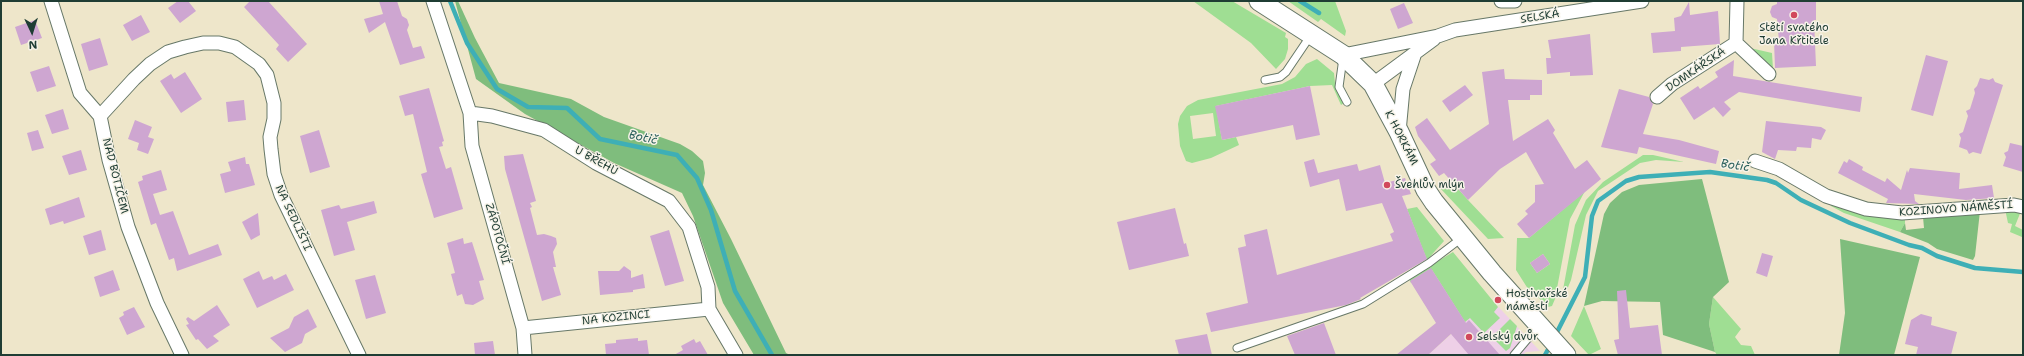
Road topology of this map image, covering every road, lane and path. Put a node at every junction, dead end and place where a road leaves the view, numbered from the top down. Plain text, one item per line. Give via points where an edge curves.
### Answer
1 (51, 1) edge
2 (433, 1) edge
3 (1259, 1) edge
4 (1501, 1) edge
5 (1514, 1) edge
6 (1642, 1) edge
7 (1737, 1) edge
8 (1311, 35) junction
9 (1438, 36) junction
10 (1736, 43) junction
11 (1415, 53) junction
12 (1343, 55) junction
13 (1769, 74) dead end
14 (1265, 80) dead end
15 (1373, 84) junction
16 (1657, 97) dead end
17 (1346, 102) dead end
18 (470, 113) junction
19 (100, 116) junction
20 (1399, 132) junction
21 (1755, 161) dead end
22 (2023, 207) edge
23 (1463, 237) junction
24 (709, 310) junction
25 (523, 328) junction
26 (1539, 335) junction
27 (1237, 348) dead end
28 (1565, 354) edge
29 (182, 355) edge
30 (359, 355) edge
31 (525, 355) edge
32 (736, 355) edge
33 (1514, 355) edge

1 - 19 street via 80,92
2 - 18 street
3 - 8 main road, K HORKÁM
4 - 5 street
6 - 9 street, SELSKÁ via 1455,30
7 - 10 street, DOMKÁŘSKÁ
8 - 12 main road, K HORKÁM
8 - 14 lane via 1286,72 1280,77
9 - 11 street, SELSKÁ
9 - 12 street, SELSKÁ
10 - 13 street, DOMKÁŘSKÁ
10 - 16 street, DOMKÁŘSKÁ via 1672,84
11 - 15 street, SELSKÁ
11 - 20 street via 1403,89
12 - 15 main road, K HORKÁM
12 - 17 lane via 1339,87
15 - 20 main road, K HORKÁM
18 - 24 street, U BŘEHU via 492,116 544,130 596,164 669,201 689,227 708,287
18 - 25 street, ZÁPOTOČNÍ via 472,146
19 - 29 street, NAD BOTIČEM via 109,160 128,227 157,303
19 - 30 street, NA SEDLIŠTI via 134,79 168,52 203,43 219,43 235,47 260,64 267,75 274,103 270,137 274,174 281,195
20 - 23 main road, K HORKÁM via 1429,195
21 - 22 street, KOZINOVO NÁMĚSTÍ via 1779,169 1826,196 1873,210 1902,214 2014,205
23 - 26 main road, K HORKÁM
23 - 27 lane via 1429,264 1363,304
24 - 25 street, NA KOZINCI
24 - 32 street, U BŘEHU
25 - 31 street, ZÁPOTOČNÍ
26 - 28 main road, K HORKÁM
26 - 33 lane

